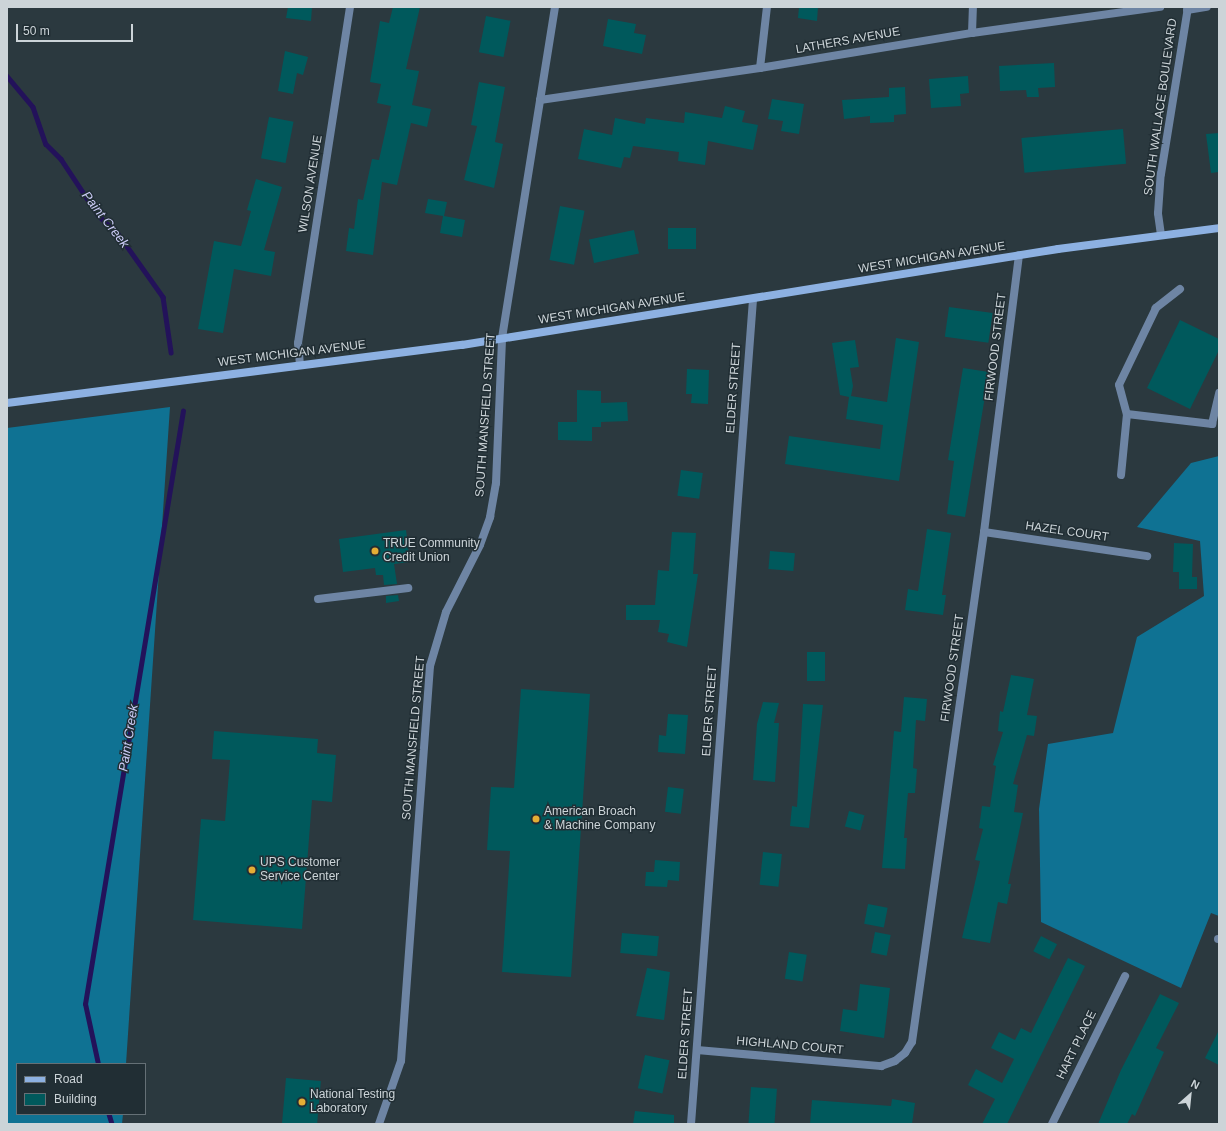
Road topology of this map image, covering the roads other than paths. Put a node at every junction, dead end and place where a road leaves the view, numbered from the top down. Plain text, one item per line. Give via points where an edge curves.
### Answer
1 (350, 7) edge
2 (555, 7) edge
3 (767, 7) edge
4 (973, 7) edge
5 (1160, 7) edge
6 (1207, 7) edge
7 (1187, 8) edge
8 (972, 32) junction
9 (760, 68) junction
10 (540, 100) junction
11 (1219, 228) edge
12 (1161, 235) junction
13 (1019, 255) junction
14 (1180, 289) dead end
15 (753, 299) junction
16 (502, 338) junction
17 (300, 365) junction
18 (1219, 393) edge
19 (7, 403) edge
20 (1128, 414) junction
21 (1122, 475) dead end
22 (984, 532) junction
23 (1147, 556) dead end
24 (408, 588) dead end
25 (318, 599) dead end
26 (1124, 976) dead end
27 (697, 1050) junction
28 (881, 1066) joint
29 (379, 1124) edge
30 (691, 1124) edge
31 (1052, 1124) edge

1 - 17 street, WILSON AVENUE via 298,342
2 - 10 street, SOUTH MANSFIELD STREET
3 - 9 street
4 - 8 street
5 - 8 street, LATHERS AVENUE
6 - 7 street
7 - 12 street, SOUTH WALLACE BOULEVARD via 1161,174 1158,213
8 - 9 street, LATHERS AVENUE
9 - 10 street, LATHERS AVENUE
10 - 16 street, SOUTH MANSFIELD STREET
11 - 12 main road, WEST MICHIGAN AVENUE
12 - 13 main road, WEST MICHIGAN AVENUE
13 - 15 main road, WEST MICHIGAN AVENUE
13 - 22 street, FIRWOOD STREET
14 - 20 street via 1156,308 1119,385
15 - 16 main road, WEST MICHIGAN AVENUE
15 - 27 street, ELDER STREET
16 - 17 main road, WEST MICHIGAN AVENUE
16 - 29 street, SOUTH MANSFIELD STREET via 496,483 490,517 480,545 446,612 430,666 401,1061
17 - 19 main road, WEST MICHIGAN AVENUE
18 - 20 street via 1212,424
20 - 21 street
22 - 23 street, HAZEL COURT
22 - 28 street, FIRWOOD STREET via 916,1024 912,1042 905,1053 896,1062
24 - 25 street
26 - 31 street, HART PLACE
27 - 28 street, HIGHLAND COURT
27 - 30 street, ELDER STREET

